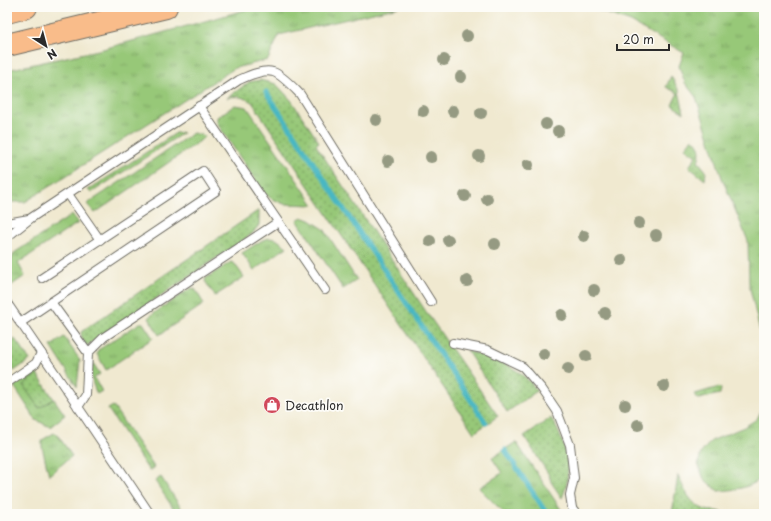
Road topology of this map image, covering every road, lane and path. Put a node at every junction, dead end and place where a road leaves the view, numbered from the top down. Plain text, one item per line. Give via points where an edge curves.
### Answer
1 (26, 7) edge
2 (166, 7) edge
3 (7, 12) edge
4 (7, 45) edge
5 (199, 106) junction
6 (68, 194) junction
7 (31, 218) junction
8 (278, 222) junction
9 (7, 223) edge
10 (7, 237) edge
11 (100, 240) junction
12 (42, 278) dead end
13 (325, 290) dead end
14 (51, 302) junction
15 (431, 302) dead end
16 (7, 303) edge
17 (20, 323) junction
18 (453, 343) dead end
19 (41, 353) junction
20 (88, 353) junction
21 (7, 383) edge
22 (78, 407) junction
23 (150, 514) edge
24 (577, 514) edge

1 - 3 highway
2 - 4 highway
5 - 6 lane
5 - 8 lane
5 - 15 lane via 239,80 255,73 273,72 288,82 300,94
6 - 7 lane
6 - 11 lane
7 - 9 lane
7 - 10 lane
8 - 13 lane
8 - 20 lane via 104,337
11 - 12 lane
11 - 14 lane via 203,170 216,191
14 - 17 lane
14 - 20 lane
16 - 17 lane
17 - 19 lane
18 - 24 lane via 488,350 523,367 542,389 557,411 570,445 574,478 570,495 572,508
19 - 21 lane via 36,363
19 - 22 lane
20 - 22 lane via 86,394
22 - 23 lane

